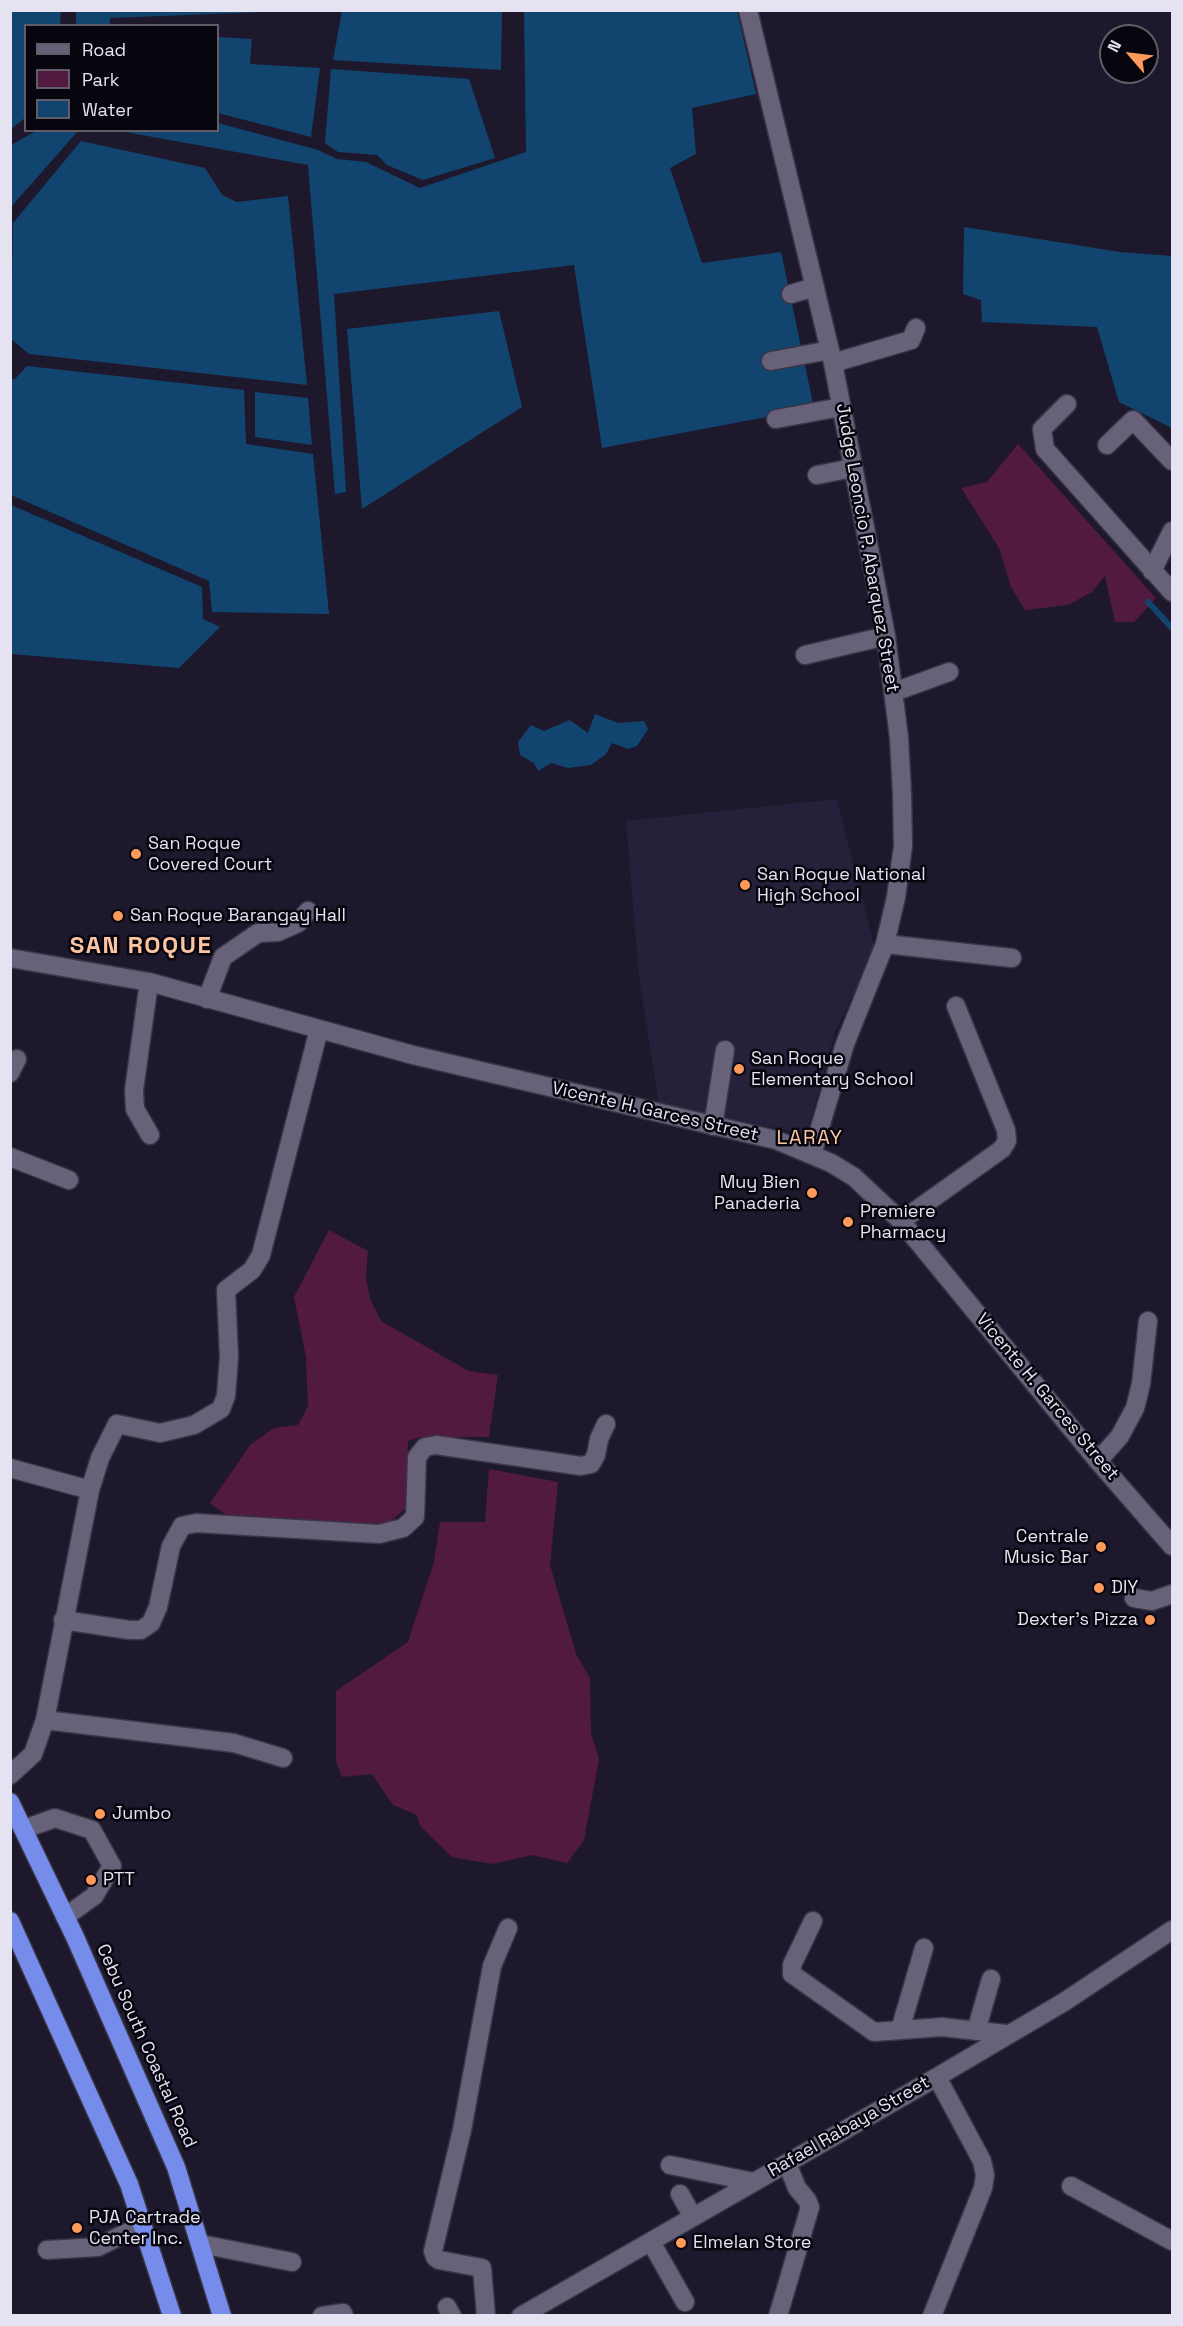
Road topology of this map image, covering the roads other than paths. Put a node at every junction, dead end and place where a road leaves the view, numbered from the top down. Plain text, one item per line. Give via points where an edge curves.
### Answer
1 (748, 10) edge
2 (815, 287) junction
3 (790, 294) dead end
4 (916, 328) dead end
5 (831, 356) junction
6 (771, 362) dead end
7 (1067, 404) dead end
8 (842, 407) junction
9 (776, 419) dead end
10 (1107, 445) dead end
11 (1173, 461) edge
12 (853, 468) junction
13 (818, 475) dead end
14 (1173, 531) edge
15 (1152, 571) junction
16 (1173, 592) edge
17 (886, 636) junction
18 (805, 656) dead end
19 (950, 672) dead end
20 (894, 692) junction
21 (308, 911) dead end
22 (885, 944) junction
23 (10, 958) edge
24 (1012, 958) dead end
25 (149, 982) junction
26 (207, 999) junction
27 (956, 1006) dead end
28 (319, 1029) junction
29 (725, 1050) dead end
30 (713, 1126) junction
31 (150, 1135) dead end
32 (812, 1154) junction
33 (10, 1157) edge
34 (69, 1180) dead end
35 (902, 1221) junction
36 (1148, 1321) dead end
37 (606, 1424) dead end
38 (1098, 1461) junction
39 (10, 1468) edge
40 (90, 1490) junction
41 (1173, 1546) edge
42 (1173, 1594) edge
43 (1134, 1598) dead end
44 (63, 1620) junction
45 (45, 1720) junction
46 (283, 1758) dead end
47 (10, 1775) edge
48 (10, 1802) edge
49 (24, 1829) junction
50 (65, 1917) junction
51 (10, 1921) edge
52 (813, 1922) dead end
53 (508, 1928) dead end
54 (1173, 1930) edge
55 (924, 1948) dead end
56 (991, 1979) dead end
57 (900, 2030) junction
58 (976, 2031) junction
59 (1006, 2034) junction
60 (937, 2077) junction
61 (787, 2163) junction
62 (670, 2165) dead end
63 (754, 2182) junction
64 (1071, 2186) dead end
65 (680, 2194) dead end
66 (693, 2217) junction
67 (142, 2225) junction
68 (1173, 2241) edge
69 (651, 2242) junction
70 (201, 2244) junction
71 (47, 2250) dead end
72 (292, 2262) dead end
73 (685, 2302) dead end
74 (172, 2316) edge
75 (222, 2316) edge
76 (322, 2316) edge
77 (344, 2316) edge
78 (486, 2316) edge
79 (521, 2316) edge
80 (778, 2316) edge
81 (932, 2316) edge

1 - 2 street, Judge Leoncio P. Abarquez Street
2 - 3 street
2 - 5 street, Judge Leoncio P. Abarquez Street
4 - 5 street via 915,336 904,343
5 - 6 street
5 - 8 street, Judge Leoncio P. Abarquez Street
7 - 15 street via 1042,429 1045,449
8 - 9 street
8 - 12 street, Judge Leoncio P. Abarquez Street
10 - 11 street via 1133,420
12 - 13 street
12 - 17 street, Judge Leoncio P. Abarquez Street
14 - 15 street
15 - 16 street
17 - 18 street
17 - 20 street, Judge Leoncio P. Abarquez Street
19 - 20 street
20 - 22 street, Judge Leoncio P. Abarquez Street via 903,846
21 - 26 street via 297,923 278,932 258,933 223,957
22 - 24 street
22 - 32 street, Judge Leoncio P. Abarquez Street via 845,1044
23 - 25 street, Vicente H. Garces Street
25 - 26 street, Vicente H. Garces Street
25 - 31 street via 134,1090 135,1109
26 - 28 street, Vicente H. Garces Street
27 - 35 street via 1008,1141
28 - 30 street, Vicente H. Garces Street
28 - 40 street via 261,1255 252,1270 226,1290 229,1357 221,1409 194,1425 160,1433 117,1424
29 - 30 street
30 - 32 street, Vicente H. Garces Street via 776,1140
32 - 35 street, Vicente H. Garces Street via 854,1177
33 - 34 street
35 - 38 street, Vicente H. Garces Street
36 - 38 street via 1135,1408 1120,1436
37 - 44 street via 591,1464 580,1467 436,1445 425,1447 417,1457 415,1517 403,1528 379,1534 196,1523 182,1526 171,1546 151,1623 141,1630 129,1630
38 - 41 street, Vicente H. Garces Street
39 - 40 street
40 - 44 street
42 - 43 street via 1152,1601
44 - 45 street
45 - 46 street via 234,1743
45 - 47 street via 33,1754
48 - 49 highway, Cebu South Coastal Road
49 - 50 highway, Cebu South Coastal Road
49 - 50 street via 55,1818 92,1830 112,1866 94,1896
50 - 70 highway, Cebu South Coastal Road via 176,2167
51 - 67 highway via 129,2184
52 - 57 street via 792,1965 793,1976 874,2032
53 - 78 street via 492,1966 462,2130 433,2251 439,2260 482,2268
54 - 59 street, Rafael Rabaya Street via 1064,2002
55 - 57 street
56 - 58 street
57 - 58 street via 942,2027
58 - 59 street
59 - 60 street, Rafael Rabaya Street
60 - 61 street, Rafael Rabaya Street
60 - 81 street via 982,2161 985,2175
61 - 63 street, Rafael Rabaya Street
61 - 80 street via 810,2207
62 - 63 street
63 - 66 street, Rafael Rabaya Street
64 - 68 street
65 - 66 street
66 - 69 street, Rafael Rabaya Street
67 - 71 street via 98,2247
67 - 74 highway
69 - 73 street
69 - 79 street, Rafael Rabaya Street
70 - 72 street
70 - 75 highway, Cebu South Coastal Road
76 - 77 street

